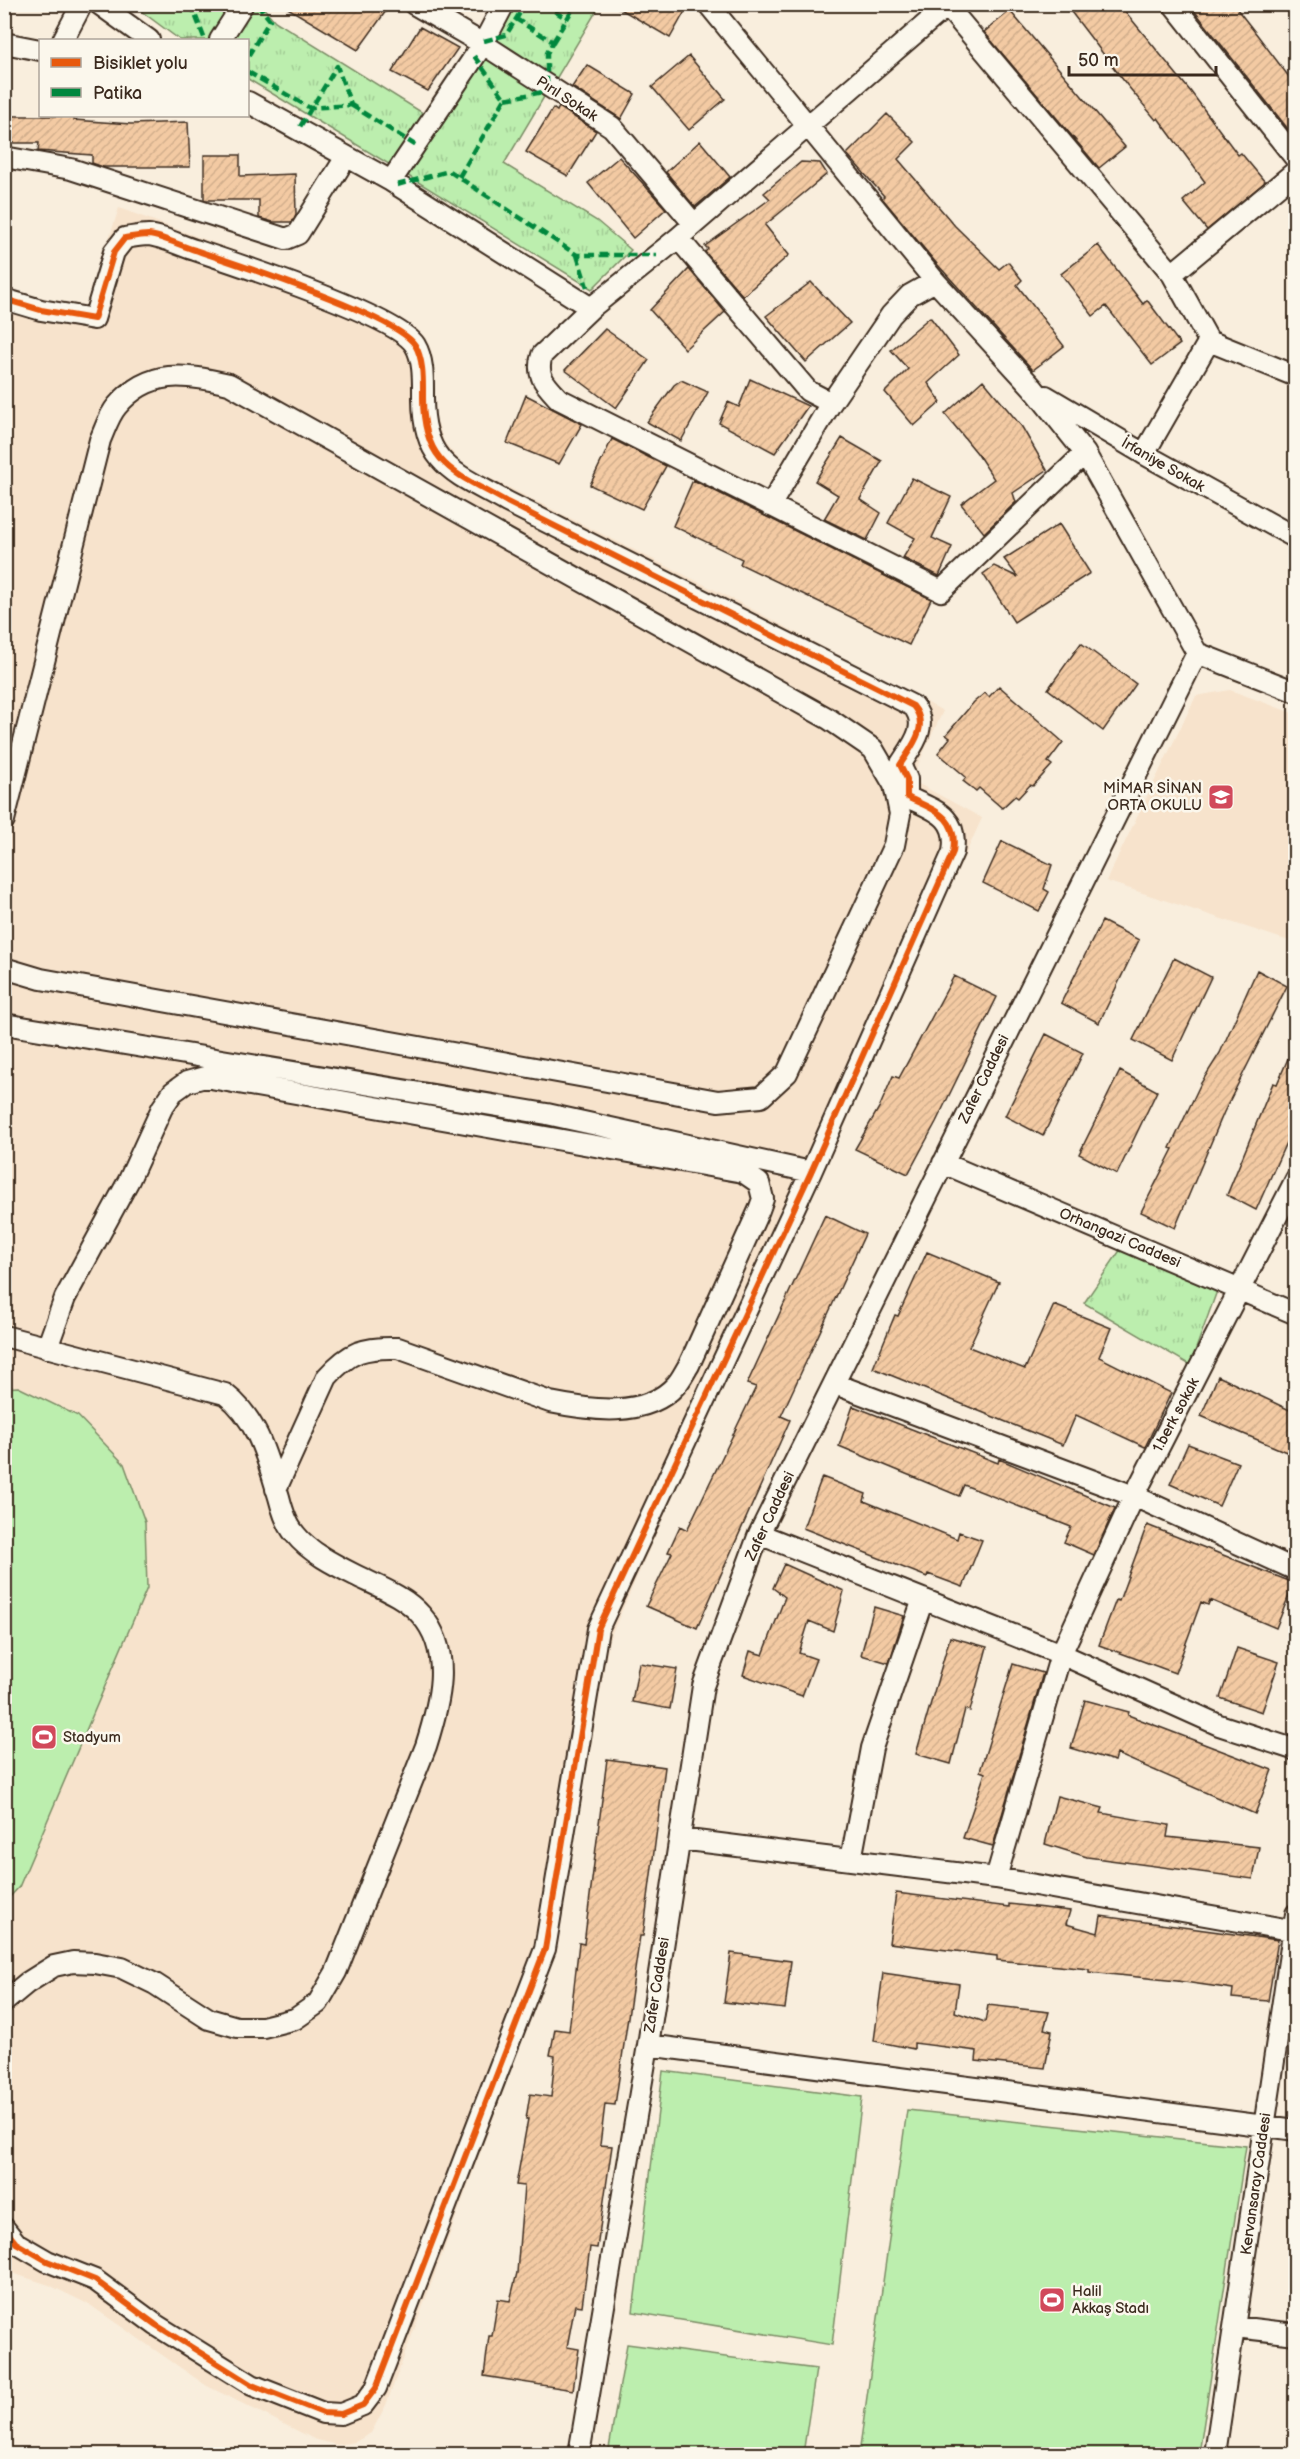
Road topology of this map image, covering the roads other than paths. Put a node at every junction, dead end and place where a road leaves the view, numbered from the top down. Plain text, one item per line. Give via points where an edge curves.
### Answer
1 (82, 4) edge
2 (99, 4) edge
3 (243, 4) edge
4 (414, 4) edge
5 (504, 4) edge
6 (708, 4) edge
7 (1173, 4) edge
8 (948, 5) edge
9 (64, 39) edge
10 (148, 39) edge
11 (221, 39) edge
12 (4, 43) edge
13 (483, 44) junction
14 (39, 50) edge
15 (249, 103) edge
16 (806, 125) junction
17 (4, 157) edge
18 (346, 157) junction
19 (1296, 159) edge
20 (1296, 171) edge
21 (391, 181) junction
22 (694, 224) junction
23 (678, 238) junction
24 (1172, 274) junction
25 (935, 281) junction
26 (4, 299) edge
27 (591, 308) junction
28 (1209, 341) junction
29 (1296, 376) edge
30 (1033, 388) junction
31 (831, 403) junction
32 (1085, 453) junction
33 (1144, 454) junction
34 (770, 506) junction
35 (1296, 538) edge
36 (1197, 653) junction
37 (1296, 693) edge
38 (4, 820) edge
39 (4, 968) edge
40 (4, 1024) edge
41 (943, 1163) junction
42 (811, 1172) junction
43 (1296, 1179) edge
44 (1241, 1289) junction
45 (1296, 1314) edge
46 (4, 1336) edge
47 (47, 1348) junction
48 (835, 1384) junction
49 (276, 1489) junction
50 (1134, 1496) junction
51 (759, 1534) junction
52 (1296, 1570) edge
53 (923, 1599) junction
54 (1062, 1654) junction
55 (1296, 1750) edge
56 (680, 1839) junction
57 (851, 1860) junction
58 (996, 1878) junction
59 (1294, 1925) edge
60 (4, 2001) edge
61 (648, 2045) junction
62 (1265, 2126) junction
63 (1296, 2130) edge
64 (4, 2228) edge
65 (1235, 2326) junction
66 (1296, 2334) edge
67 (579, 2454) edge
68 (1215, 2454) edge

1 - 9 street
2 - 10 street
3 - 11 street
4 - 13 street, Pırıl Sokak
5 - 13 street
6 - 16 street
7 - 19 street
8 - 16 street
8 - 24 street
12 - 14 street
13 - 21 street
13 - 22 street, Pırıl Sokak via 612,127
15 - 18 street
16 - 22 street
16 - 25 street
17 - 18 street via 71,169 286,239 298,234
18 - 21 street
20 - 24 street
21 - 27 street
22 - 23 street
23 - 27 street
23 - 31 street via 808,391
24 - 28 street
25 - 30 street
25 - 31 street via 910,295 891,315
26 - 42 street via 94,319 114,252 125,238 149,235 284,280 397,328 415,345 423,374 427,432 433,452 446,467 507,502 914,706 921,715 921,727 900,765 907,797 950,822 955,838 953,852
27 - 34 street via 542,355 541,379 559,399
28 - 29 street
28 - 33 street
30 - 32 street
30 - 33 street, İrfaniye Sokak
31 - 34 street
32 - 34 street via 941,591
32 - 36 street
33 - 35 street, İrfaniye Sokak
36 - 37 street
36 - 41 street, Zafer Caddesi
38 - 39 street via 100,440 115,407 137,387 189,375 229,384 830,719 873,749 894,785 900,814 894,845 787,1073 761,1097 718,1101 41,979
40 - 42 street via 547,1114
41 - 44 street, Orhangazi Caddesi
41 - 48 street, Zafer Caddesi
42 - 64 street via 598,1629 545,1949 370,2397 363,2405 341,2414 323,2413 252,2385 156,2325 95,2280 16,2243
43 - 44 street, 1.berk sokak
44 - 45 street, Orhangazi Caddesi
44 - 50 street, 1.berk sokak
46 - 47 street
47 - 49 street via 225,1394 241,1406 252,1422
47 - 49 street via 65,1298 129,1180 162,1107 187,1082 205,1077 743,1172 759,1183 763,1199 759,1210 693,1354 677,1385 657,1400 633,1407 575,1407 550,1402 398,1348 354,1353 327,1377
48 - 50 street
48 - 51 street, Zafer Caddesi
49 - 60 street via 294,1533 304,1544 422,1615 438,1646 442,1680 433,1726 336,1972 318,2003 295,2019 263,2027 237,2027 209,2019 155,1984 122,1968 95,1963 54,1966
50 - 52 street
50 - 54 street, 1.berk sokak
51 - 53 street
51 - 56 street, Zafer Caddesi via 703,1686
53 - 54 street
53 - 57 street via 872,1748
54 - 55 street via 1219,1725
54 - 58 street, 1.berk sokak
56 - 57 street
56 - 61 street, Zafer Caddesi
57 - 58 street
58 - 59 street
59 - 62 street, Kervansaray Caddesi
61 - 62 street
61 - 67 street, Zafer Caddesi
62 - 63 street
62 - 65 street, Kervansaray Caddesi
65 - 66 street
65 - 68 street, Kervansaray Caddesi

